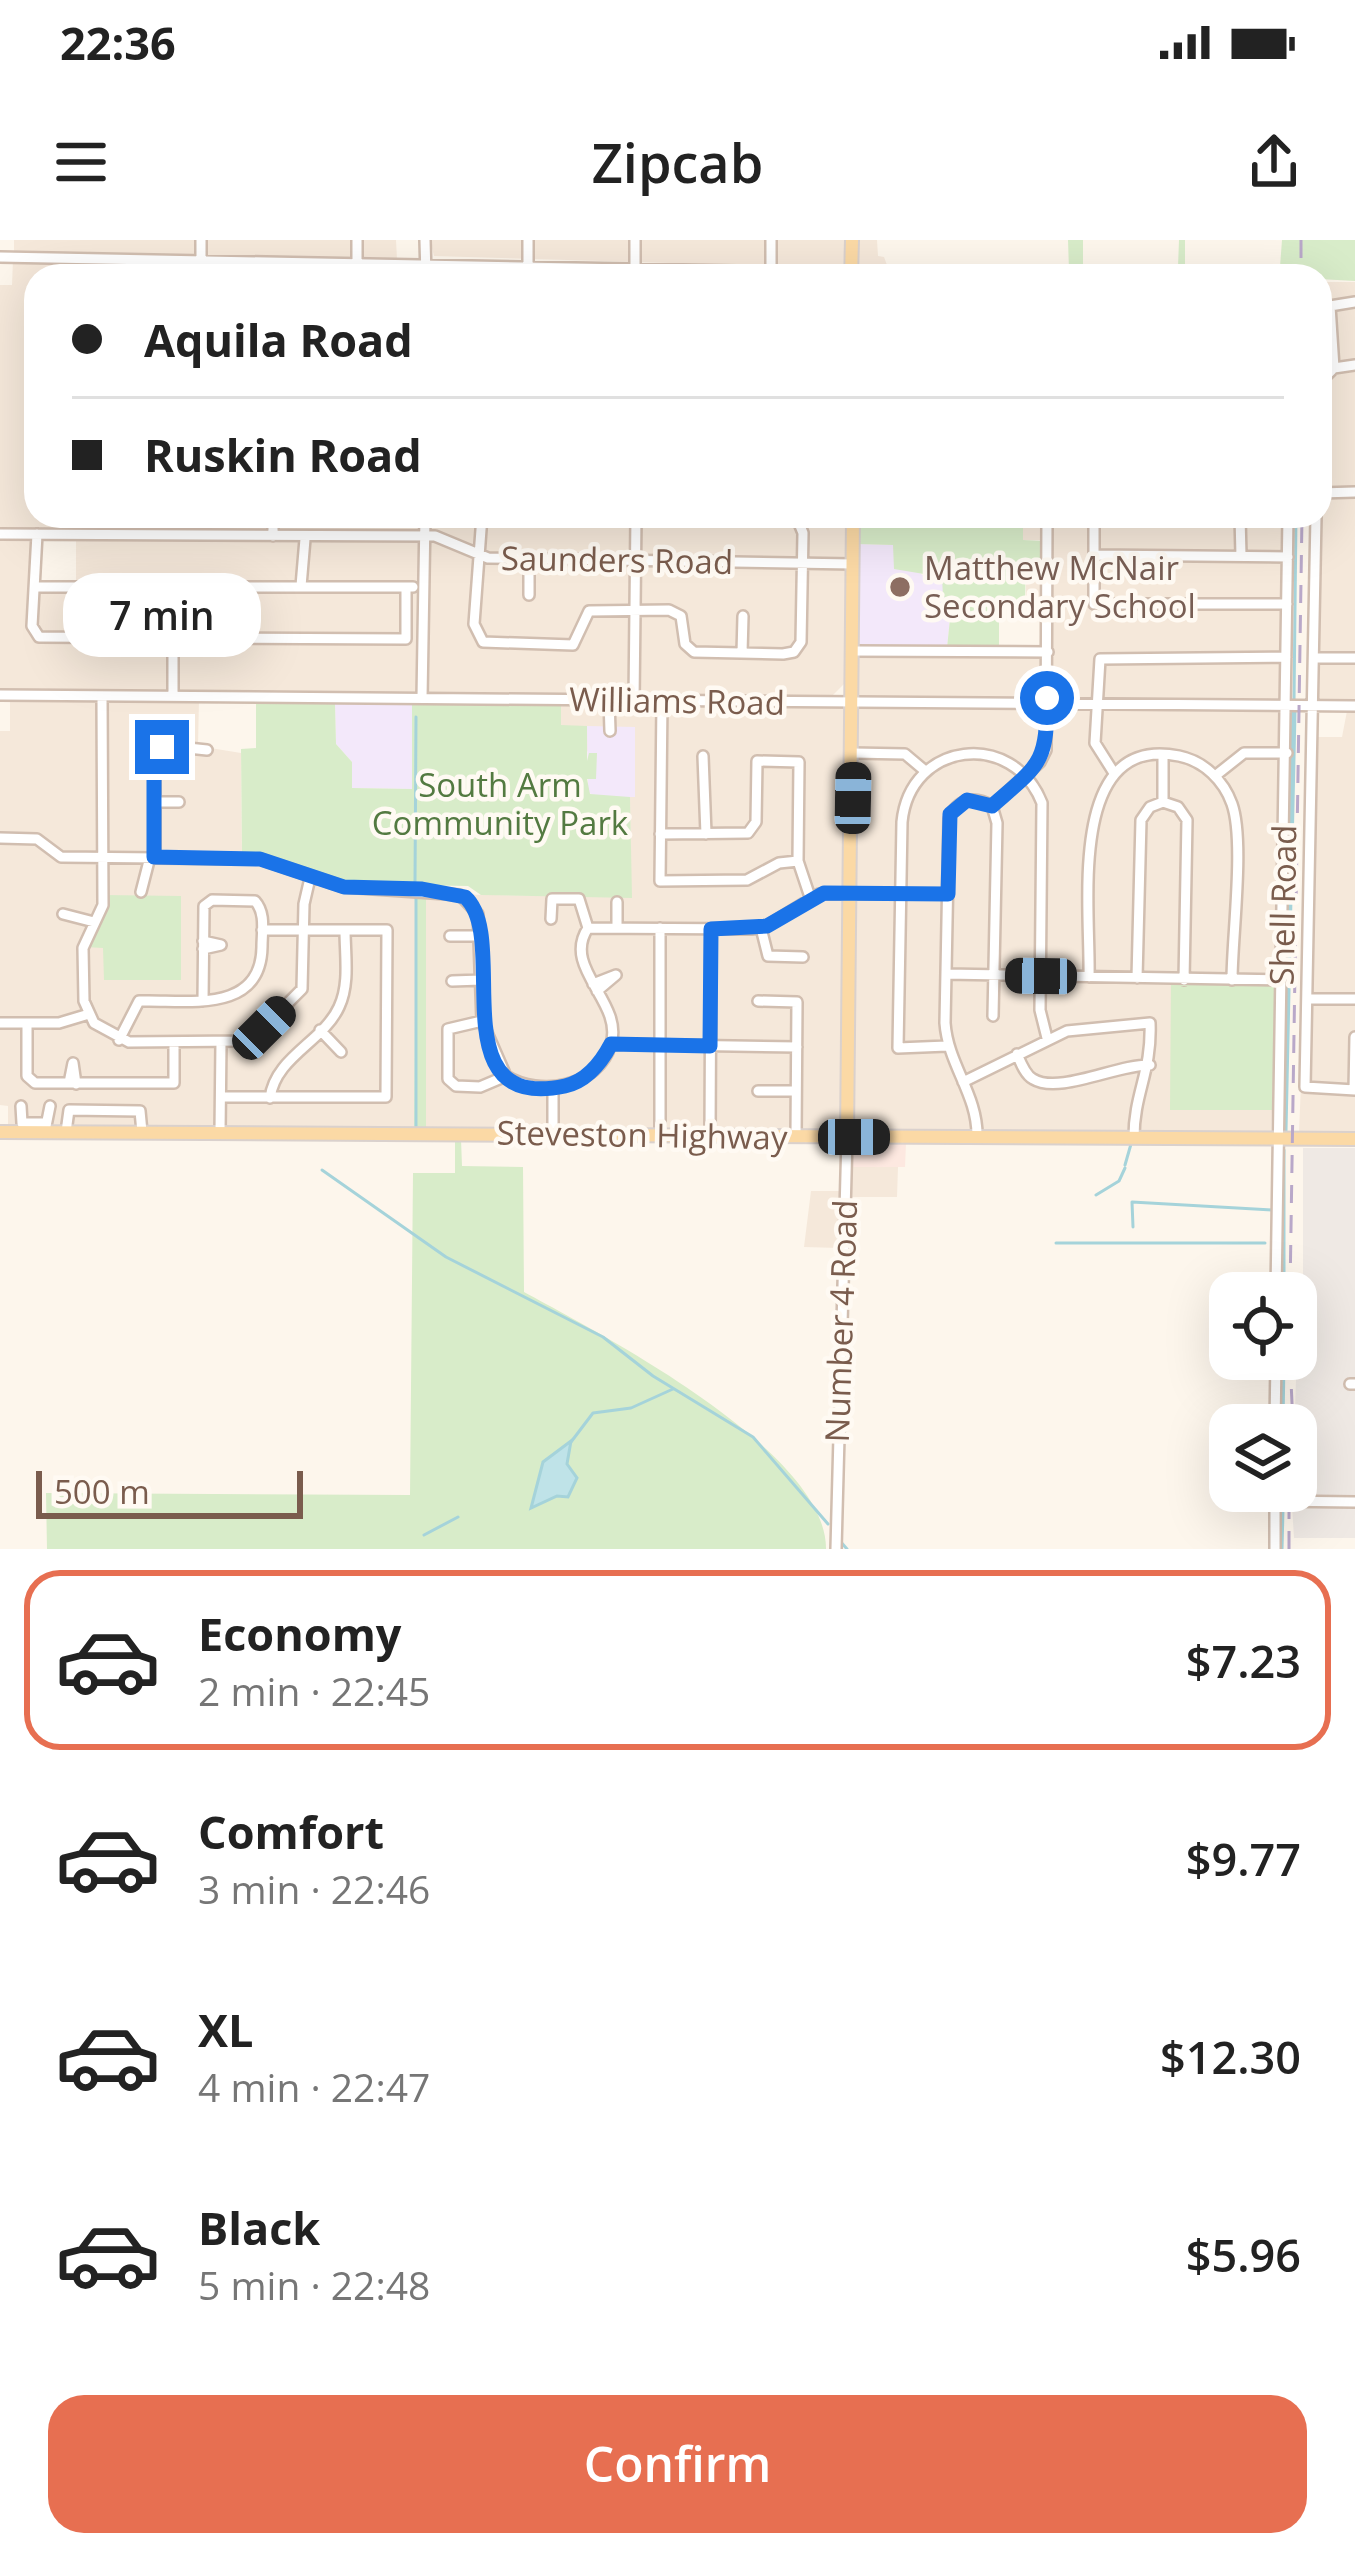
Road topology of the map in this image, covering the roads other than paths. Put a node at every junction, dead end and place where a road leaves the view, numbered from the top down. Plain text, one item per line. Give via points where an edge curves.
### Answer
1 (201, 240) edge
2 (357, 240) edge
3 (425, 240) edge
4 (0, 257) edge
5 (61, 258) junction
6 (201, 260) junction
7 (275, 261) joint
8 (357, 261) junction
9 (426, 262) junction
10 (61, 264) edge
11 (494, 264) edge
12 (1332, 337) edge
13 (1355, 365) edge
14 (1334, 368) joint
15 (274, 528) edge
16 (424, 528) edge
17 (479, 528) edge
18 (636, 528) edge
19 (802, 528) edge
20 (853, 528) edge
21 (1047, 528) edge
22 (1094, 528) edge
23 (1240, 528) edge
24 (1288, 528) edge
25 (1316, 528) edge
26 (0, 534) edge
27 (37, 534) junction
28 (274, 536) junction
29 (424, 536) junction
30 (302, 538) junction
31 (476, 555) junction
32 (1094, 555) junction
33 (1240, 556) junction
34 (1288, 557) junction
35 (529, 559) junction
36 (635, 560) junction
37 (803, 563) junction
38 (854, 564) junction
39 (301, 586) junction
40 (36, 587) junction
41 (529, 595) dead end
42 (1287, 604) junction
43 (635, 610) junction
44 (743, 616) dead end
45 (172, 638) junction
46 (854, 651) junction
47 (1048, 652) junction
48 (742, 653) junction
49 (1286, 657) junction
50 (1315, 658) junction
51 (1355, 658) edge
52 (0, 695) edge
53 (102, 696) junction
54 (173, 696) junction
55 (422, 698) junction
56 (609, 700) junction
57 (634, 700) junction
58 (662, 701) junction
59 (854, 704) junction
60 (1047, 704) junction
61 (1096, 705) junction
62 (1286, 706) junction
63 (1314, 706) junction
64 (1355, 706) edge
65 (610, 731) dead end
66 (207, 750) dead end
67 (853, 753) junction
68 (1287, 753) junction
69 (1163, 755) junction
70 (703, 756) dead end
71 (924, 770) junction
72 (1114, 773) junction
73 (1027, 775) junction
74 (1215, 776) junction
75 (154, 802) junction
76 (179, 802) dead end
77 (1163, 802) junction
78 (992, 806) junction
79 (660, 834) junction
80 (706, 834) junction
81 (0, 838) edge
82 (103, 857) junction
83 (152, 857) junction
84 (798, 861) junction
85 (310, 878) junction
86 (141, 892) dead end
87 (851, 893) junction
88 (901, 893) junction
89 (948, 894) junction
90 (810, 897) junction
91 (617, 902) dead end
92 (64, 914) dead end
93 (551, 919) dead end
94 (94, 922) junction
95 (588, 928) junction
96 (616, 928) junction
97 (660, 928) junction
98 (760, 928) junction
99 (711, 929) junction
100 (262, 930) junction
101 (303, 930) junction
102 (345, 930) junction
103 (450, 936) dead end
104 (479, 936) junction
105 (803, 957) dead end
106 (946, 974) junction
107 (994, 976) junction
108 (1041, 976) junction
109 (1089, 977) junction
110 (1136, 978) junction
111 (481, 980) junction
112 (1184, 980) junction
113 (1232, 980) junction
114 (1281, 980) junction
115 (452, 981) dead end
116 (1307, 999) junction
117 (1355, 999) edge
118 (203, 1000) junction
119 (758, 1001) dead end
120 (88, 1014) junction
121 (993, 1016) dead end
122 (482, 1021) junction
123 (0, 1023) edge
124 (28, 1023) junction
125 (320, 1030) junction
126 (1355, 1037) edge
127 (1047, 1038) junction
128 (119, 1040) junction
129 (174, 1042) junction
130 (221, 1042) junction
131 (611, 1044) junction
132 (660, 1046) junction
133 (710, 1046) junction
134 (947, 1046) junction
135 (797, 1047) junction
136 (341, 1052) dead end
137 (1017, 1054) junction
138 (1150, 1065) junction
139 (506, 1076) junction
140 (963, 1082) junction
141 (554, 1087) junction
142 (1355, 1090) edge
143 (758, 1091) dead end
144 (796, 1091) junction
145 (221, 1097) junction
146 (270, 1098) junction
147 (21, 1106) dead end
148 (50, 1106) dead end
149 (46, 1127) junction
150 (0, 1132) edge
151 (66, 1132) junction
152 (142, 1132) junction
153 (220, 1132) junction
154 (554, 1134) junction
155 (659, 1135) junction
156 (710, 1135) junction
157 (796, 1136) junction
158 (977, 1136) junction
159 (848, 1137) junction
160 (1134, 1137) junction
161 (1277, 1138) junction
162 (1355, 1139) edge
163 (1276, 1272) edge
164 (1317, 1499) edge
165 (1355, 1502) edge
166 (1275, 1512) edge
167 (836, 1549) edge
168 (1275, 1549) edge

1 - 6 street
2 - 8 street
3 - 9 street
4 - 5 street
5 - 6 street
5 - 10 street
6 - 7 street
7 - 8 street
8 - 9 street
9 - 11 street
12 - 14 street
13 - 14 street
15 - 28 street
16 - 29 street
17 - 31 street
18 - 36 street
19 - 37 street
20 - 38 main road, Number 4 Road
21 - 47 street
22 - 32 street
23 - 33 street
24 - 34 street, Shell Road
25 - 50 street, Shell Road
26 - 27 street, Saunders Road
27 - 28 street, Saunders Road
27 - 40 street
28 - 30 street, Saunders Road
29 - 30 street, Saunders Road
29 - 31 street, Saunders Road
29 - 55 street
30 - 39 street
31 - 35 street, Saunders Road
31 - 43 street via 475,631 485,643 573,645 589,611
32 - 33 street
32 - 42 street via 1094,604
33 - 34 street
34 - 42 street, Shell Road
35 - 36 street, Saunders Road
35 - 41 street
36 - 37 street, Saunders Road
36 - 43 street
37 - 38 street, Saunders Road
37 - 48 street via 798,649
38 - 46 main road, Number 4 Road
39 - 40 street
39 - 45 street via 410,587 406,639
40 - 45 street via 37,636
42 - 49 street, Shell Road
43 - 48 street via 680,614 694,652
43 - 57 street
44 - 48 street
45 - 54 street
46 - 47 street
46 - 59 main road, Number 4 Road
47 - 60 street
49 - 61 street via 1108,656 1097,666
49 - 62 street, Shell Road
50 - 51 street
50 - 63 street, Shell Road
52 - 53 street, Williams Road
53 - 54 street, Williams Road
53 - 82 street
54 - 55 street, Williams Road
55 - 56 street, Williams Road
56 - 57 street, Williams Road
56 - 65 street
57 - 58 street, Williams Road
58 - 59 street, Williams Road
58 - 79 street
59 - 60 street, Williams Road
59 - 67 main road, Number 4 Road
60 - 61 street, Williams Road
60 - 73 street via 1045,754
61 - 62 street, Williams Road
61 - 72 street via 1097,752
62 - 63 street, Williams Road
62 - 68 street, Shell Road
63 - 64 street, Williams Road
63 - 116 street, Shell Road
66 - 75 street via 159,749
67 - 71 street via 905,754
67 - 87 main road, Number 4 Road
68 - 74 street via 1244,753
68 - 114 street, Shell Road
69 - 72 street
69 - 74 street
69 - 77 street
70 - 80 street
71 - 73 street via 978,752
71 - 88 street via 904,806
72 - 109 street via 1093,811
73 - 78 street
73 - 108 street via 1044,810
74 - 113 street via 1235,819
75 - 76 street
75 - 83 street
77 - 110 street via 1141,820
77 - 112 street via 1187,820
78 - 89 street via 967,800 950,814
78 - 107 street
79 - 80 street
79 - 84 street via 660,881 747,880
80 - 84 street via 753,829 758,761 800,762
81 - 82 street via 38,839 58,856
82 - 83 street
82 - 94 street via 103,905
83 - 85 street via 260,859
83 - 86 street via 149,873 137,875
84 - 90 street
85 - 101 street
85 - 104 street via 460,895 478,914
87 - 88 street
87 - 90 street
87 - 159 main road, Number 4 Road
88 - 89 street
88 - 134 street via 898,1048
89 - 106 street
90 - 98 street
91 - 96 street
92 - 94 street
93 - 95 street via 550,899 579,899
94 - 120 street via 83,948
95 - 96 street
95 - 131 street via 583,964 611,1014
96 - 97 street
97 - 99 street
97 - 132 street
98 - 99 street
98 - 105 street via 764,955
99 - 133 street
100 - 101 street
100 - 118 street via 255,977 230,999
100 - 118 street via 260,906 250,900 209,902
101 - 102 street
101 - 130 street via 300,991 253,1037
102 - 125 street via 345,989
102 - 146 street via 387,930 386,1097
103 - 104 street
104 - 111 street
106 - 107 street
106 - 134 street
107 - 108 street
107 - 121 street
108 - 109 street
108 - 127 street
109 - 110 street
110 - 112 street
111 - 115 street
111 - 122 street
112 - 113 street
113 - 114 street
114 - 161 street, Shell Road
116 - 117 street
116 - 142 street, Shell Road via 1306,1089
118 - 128 street via 133,1001
119 - 135 street via 797,1002
120 - 124 street
120 - 128 street
122 - 139 street
122 - 139 street via 447,1028 448,1076 478,1087
123 - 124 street
124 - 129 street via 30,1082 174,1083
125 - 136 street
125 - 146 street via 277,1074
126 - 142 street
127 - 137 street
127 - 138 street via 1150,1023
128 - 129 street
129 - 130 street
130 - 145 street
131 - 132 street
131 - 141 street via 583,1078
132 - 133 street
132 - 155 street
133 - 135 street
133 - 156 street
134 - 140 street
135 - 144 street
137 - 138 street via 1035,1081
137 - 140 street
138 - 160 street via 1135,1102
139 - 141 street
140 - 158 street
141 - 154 street
143 - 144 street
144 - 157 street
145 - 146 street
145 - 153 street
147 - 149 street via 22,1123
148 - 149 street
149 - 150 main road, Steveston Highway
149 - 151 main road, Steveston Highway
151 - 152 main road, Steveston Highway
151 - 152 street via 68,1110 141,1111
152 - 153 main road, Steveston Highway
153 - 154 main road, Steveston Highway
154 - 155 main road, Steveston Highway
155 - 156 main road, Steveston Highway
156 - 157 main road, Steveston Highway
157 - 159 main road, Steveston Highway
158 - 159 main road, Steveston Highway
158 - 160 main road, Steveston Highway
159 - 167 street, Number 4 Road
160 - 161 main road, Steveston Highway
161 - 162 main road, Steveston Highway
161 - 163 street, Shell Road
164 - 165 street
166 - 168 street

